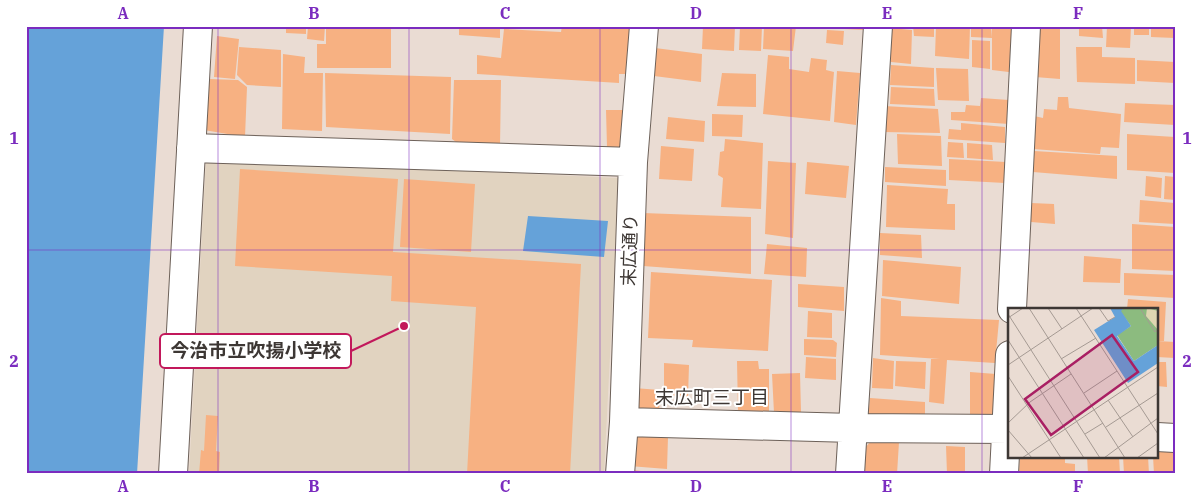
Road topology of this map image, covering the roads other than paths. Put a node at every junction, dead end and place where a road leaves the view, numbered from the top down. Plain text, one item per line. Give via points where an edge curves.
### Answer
1 (198, 26) edge
2 (644, 26) edge
3 (878, 26) edge
4 (1026, 26) edge
5 (191, 148) junction
6 (633, 162) junction
7 (1012, 308) edge
8 (624, 422) junction
9 (853, 428) junction
10 (1008, 429) edge
11 (1158, 437) edge
12 (1175, 438) edge
13 (174, 474) edge
14 (620, 474) edge
15 (850, 474) edge
16 (1004, 474) edge

1 - 5 street
2 - 6 street, 末広通り
3 - 9 street
4 - 7 street
5 - 6 street
5 - 13 street
6 - 8 street, 末広通り
8 - 9 street
8 - 14 street, 末広通り
9 - 10 street
9 - 15 street
10 - 16 street
11 - 12 street

